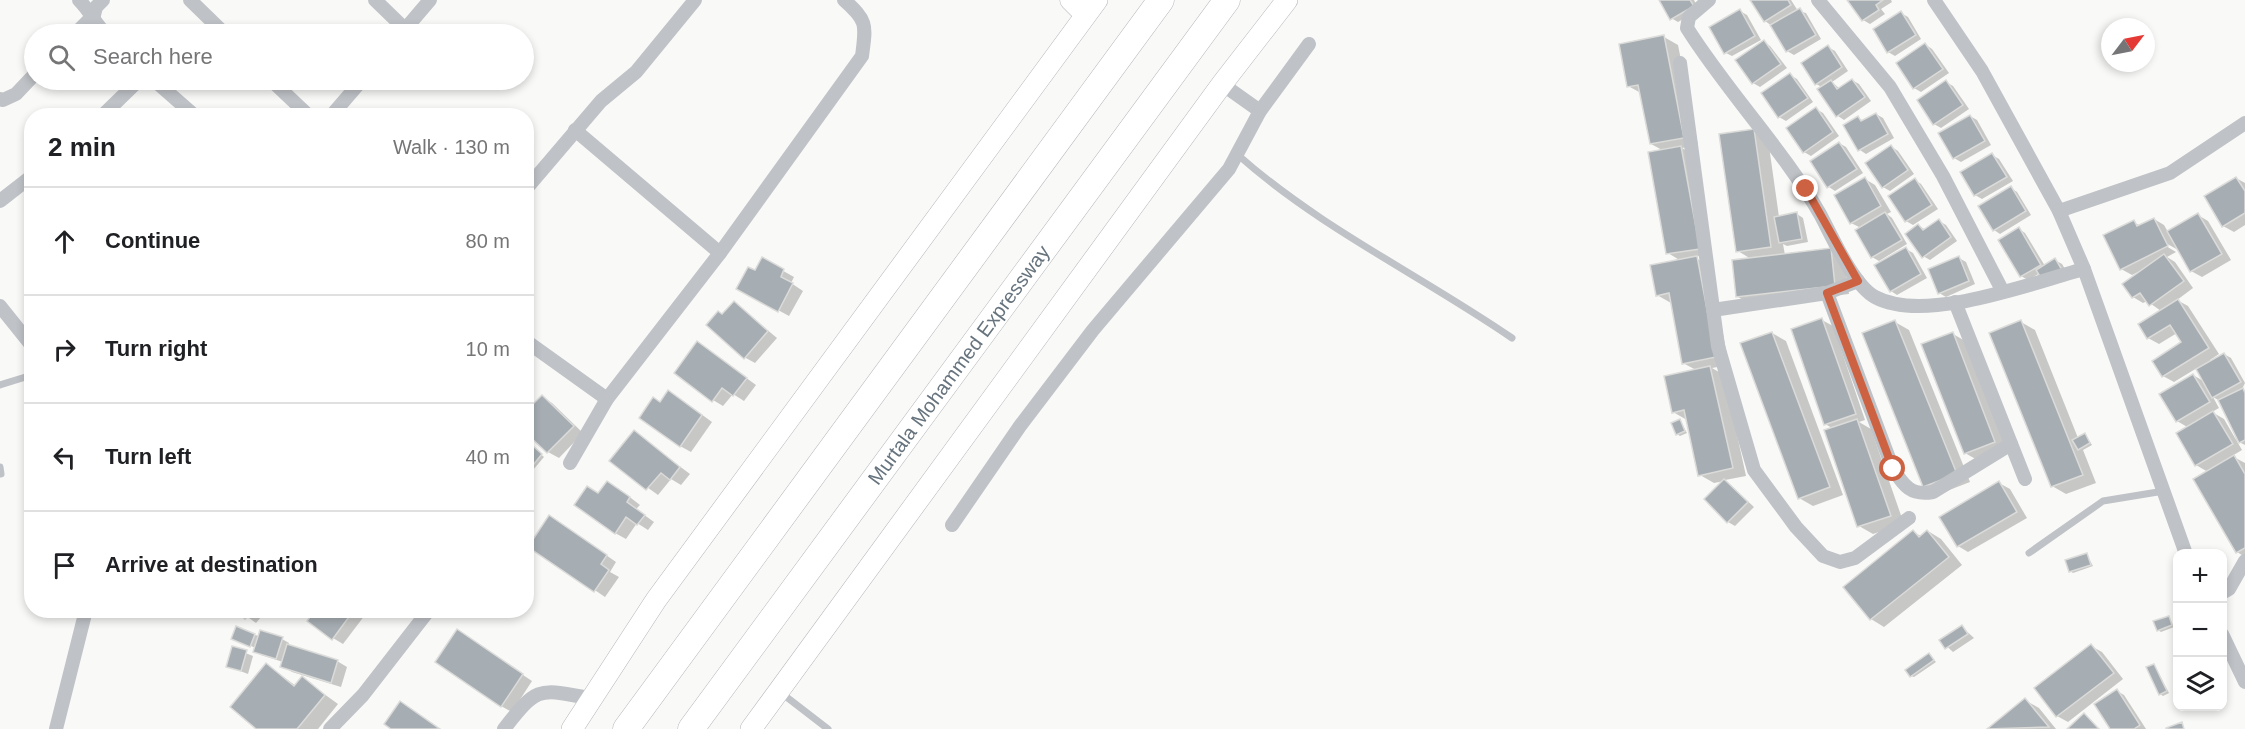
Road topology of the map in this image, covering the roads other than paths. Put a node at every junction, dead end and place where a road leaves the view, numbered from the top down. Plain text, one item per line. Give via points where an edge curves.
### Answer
1 (79, 0) edge
2 (103, 0) edge
3 (190, 0) edge
4 (375, 0) edge
5 (430, 0) edge
6 (695, 0) edge
7 (844, 0) edge
8 (1070, 0) edge
9 (1161, 0) edge
10 (1227, 0) edge
11 (1287, 0) edge
12 (1709, 0) edge
13 (1818, 0) edge
14 (1934, 0) edge
15 (1091, 8) edge
16 (94, 15) junction
17 (85, 24) edge
18 (96, 24) edge
19 (215, 24) edge
20 (396, 24) edge
21 (410, 24) edge
22 (1309, 44) dead end
23 (1680, 63) dead end
24 (1221, 84) junction
25 (24, 86) edge
26 (129, 90) edge
27 (165, 90) edge
28 (282, 90) edge
29 (353, 90) edge
30 (0, 99) edge
31 (110, 108) edge
32 (186, 108) edge
33 (301, 108) edge
34 (338, 108) edge
35 (1260, 111) junction
36 (2245, 123) edge
37 (574, 130) junction
38 (1238, 155) junction
39 (534, 179) edge
40 (24, 182) edge
41 (0, 201) edge
42 (2059, 211) junction
43 (720, 253) junction
44 (2084, 269) junction
45 (1858, 281) junction
46 (2002, 290) junction
47 (1827, 293) junction
48 (1955, 302) junction
49 (0, 306) edge
50 (1713, 310) junction
51 (24, 336) edge
52 (1512, 338) dead end
53 (534, 347) edge
54 (24, 378) edge
55 (0, 385) edge
56 (607, 399) junction
57 (2011, 444) junction
58 (570, 463) dead end
59 (2025, 480) dead end
60 (2164, 491) junction
61 (1909, 518) dead end
62 (952, 525) dead end
63 (2184, 549) edge
64 (2029, 553) dead end
65 (2245, 561) edge
66 (2227, 590) edge
67 (85, 618) edge
68 (423, 618) edge
69 (2227, 643) edge
70 (2245, 682) edge
71 (778, 691) junction
72 (594, 699) junction
73 (56, 729) edge
74 (330, 729) edge
75 (504, 729) edge
76 (572, 729) edge
77 (626, 729) edge
78 (690, 729) edge
79 (751, 729) edge
80 (828, 729) edge

1 - 16 street
2 - 16 street
3 - 19 street
4 - 20 street
5 - 21 street
6 - 37 street via 636,72
7 - 43 street via 862,16 862,56
8 - 15 main road
9 - 77 highway
10 - 78 highway, Murtala Mohammed Expressway
11 - 24 main road
12 - 45 street via 1689,17 1687,28 1806,189
13 - 46 street via 1890,87 1943,176
14 - 42 street via 1982,71
15 - 72 main road via 663,591
16 - 17 street
16 - 18 street
22 - 35 street
23 - 50 street
24 - 35 street
24 - 71 main road
25 - 30 street via 16,94
26 - 31 street
27 - 32 street
28 - 33 street
29 - 34 street
35 - 38 street
36 - 42 street via 2170,173
37 - 39 street
37 - 43 street
38 - 52 lane via 1274,187
38 - 62 street via 1093,330
40 - 41 street
42 - 44 street
43 - 56 street
44 - 46 street
44 - 60 street
45 - 47 street
45 - 48 street via 1874,297 1891,302 1940,306
46 - 48 street
47 - 50 street
47 - 57 street via 1893,469 1905,488 1919,495 1933,492
48 - 57 street
49 - 51 street
50 - 61 street via 1729,391 1754,470 1823,556 1840,562 1855,558
53 - 56 street
54 - 55 lane
56 - 58 street
57 - 59 street
60 - 63 street
60 - 64 lane via 2103,501
65 - 66 street
67 - 73 street
68 - 74 street via 363,695
69 - 70 street
71 - 79 main road
71 - 80 lane
72 - 75 street via 547,690 526,701
72 - 76 main road

